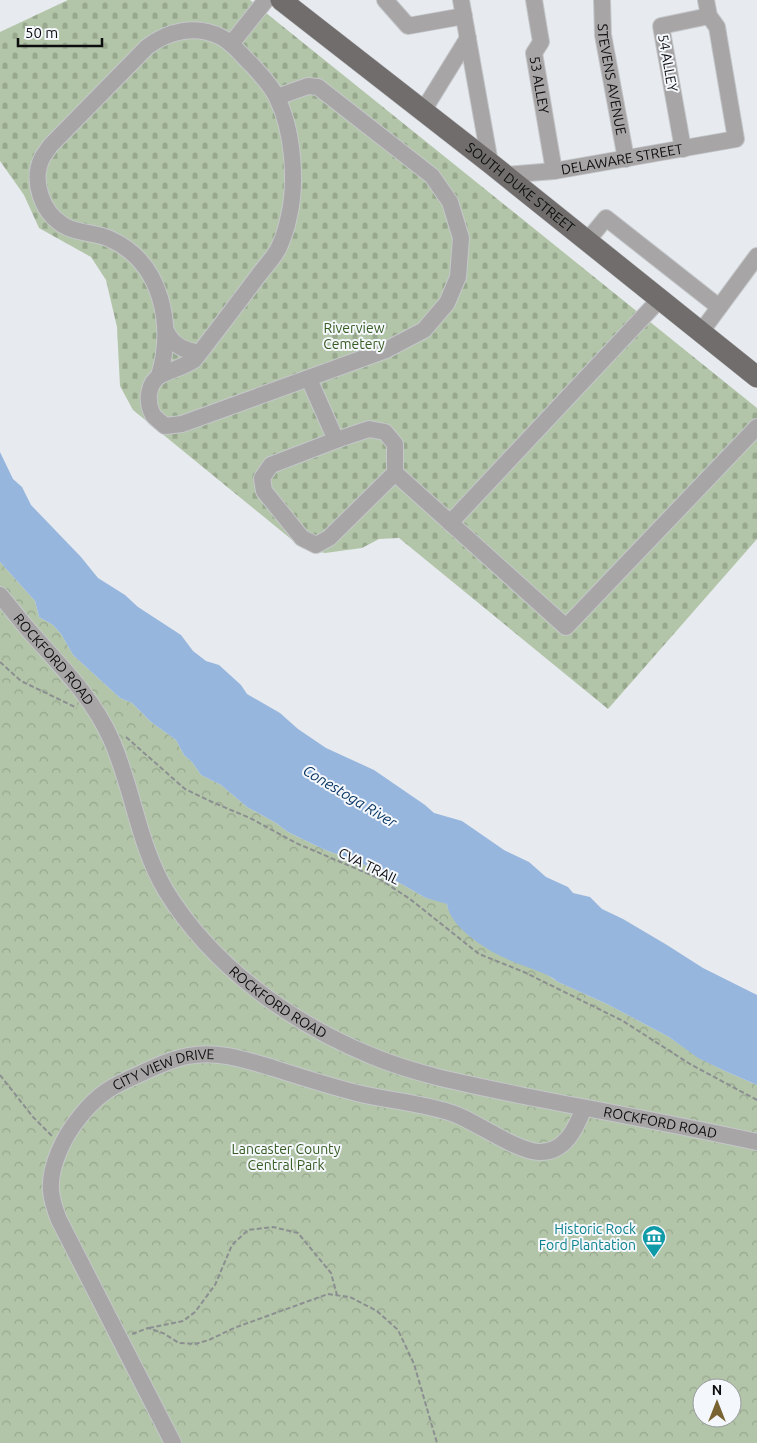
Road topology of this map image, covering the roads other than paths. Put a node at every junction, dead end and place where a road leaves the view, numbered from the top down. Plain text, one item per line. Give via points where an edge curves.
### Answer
1 (266, 0) edge
2 (281, 0) edge
3 (385, 0) edge
4 (534, 0) edge
5 (602, 0) edge
6 (462, 8) edge
7 (708, 8) edge
8 (468, 38) junction
9 (231, 44) junction
10 (277, 97) junction
11 (423, 111) junction
12 (683, 149) junction
13 (626, 159) junction
14 (497, 169) junction
15 (554, 171) junction
16 (588, 241) junction
17 (757, 256) edge
18 (660, 299) junction
19 (719, 307) junction
20 (166, 331) junction
21 (701, 332) junction
22 (199, 353) junction
23 (159, 376) junction
24 (757, 376) edge
25 (309, 378) junction
26 (757, 427) edge
27 (336, 440) junction
28 (395, 473) junction
29 (450, 523) junction
30 (0, 595) edge
31 (584, 1108) junction
32 (757, 1142) edge
33 (173, 1443) edge

1 - 9 street
2 - 11 main road, SOUTH DUKE STREET
3 - 6 street via 408,26
4 - 15 street, 53 ALLEY via 541,42 534,53
5 - 13 street, STEVENS AVENUE via 603,35
6 - 8 street
7 - 12 street, 54 ALLEY via 661,26
7 - 12 street, DELAWARE STREET via 717,27 736,139
8 - 11 street
8 - 14 street
9 - 10 street
9 - 20 street via 221,36 203,31 186,30 159,38 50,146 38,170 40,195 56,220 74,230 110,239 131,253 148,272 162,300
10 - 22 street via 291,147 294,186 280,247
10 - 25 street via 308,86 318,87 334,98 432,176 450,202 461,238 458,277 447,303 424,330 386,350
11 - 14 main road, SOUTH DUKE STREET
12 - 13 street, DELAWARE STREET
13 - 15 street, DELAWARE STREET
14 - 15 street, DELAWARE STREET
14 - 16 main road, SOUTH DUKE STREET
16 - 18 main road, SOUTH DUKE STREET
16 - 19 street via 606,218
17 - 19 street
18 - 21 main road, SOUTH DUKE STREET
18 - 29 street
19 - 21 street
20 - 22 street via 178,346
20 - 23 street
21 - 24 main road, SOUTH DUKE STREET
22 - 23 street via 182,368
23 - 25 street via 149,390 149,402 154,416 165,426 182,424
25 - 27 street
26 - 29 street via 566,627
27 - 28 street via 369,429 385,432 395,444
27 - 28 street via 271,466 262,478 264,491 302,538 316,544 329,538
28 - 29 street
30 - 31 street, ROCKFORD ROAD via 84,692 101,719 118,756 150,860 164,888 192,928 226,963 289,1012 372,1057 435,1077
31 - 32 street, ROCKFORD ROAD
31 - 33 street, CITY VIEW DRIVE via 572,1135 551,1150 534,1151 449,1112 357,1093 238,1058 213,1054 167,1062 100,1095 74,1124 62,1146 51,1180 53,1205

